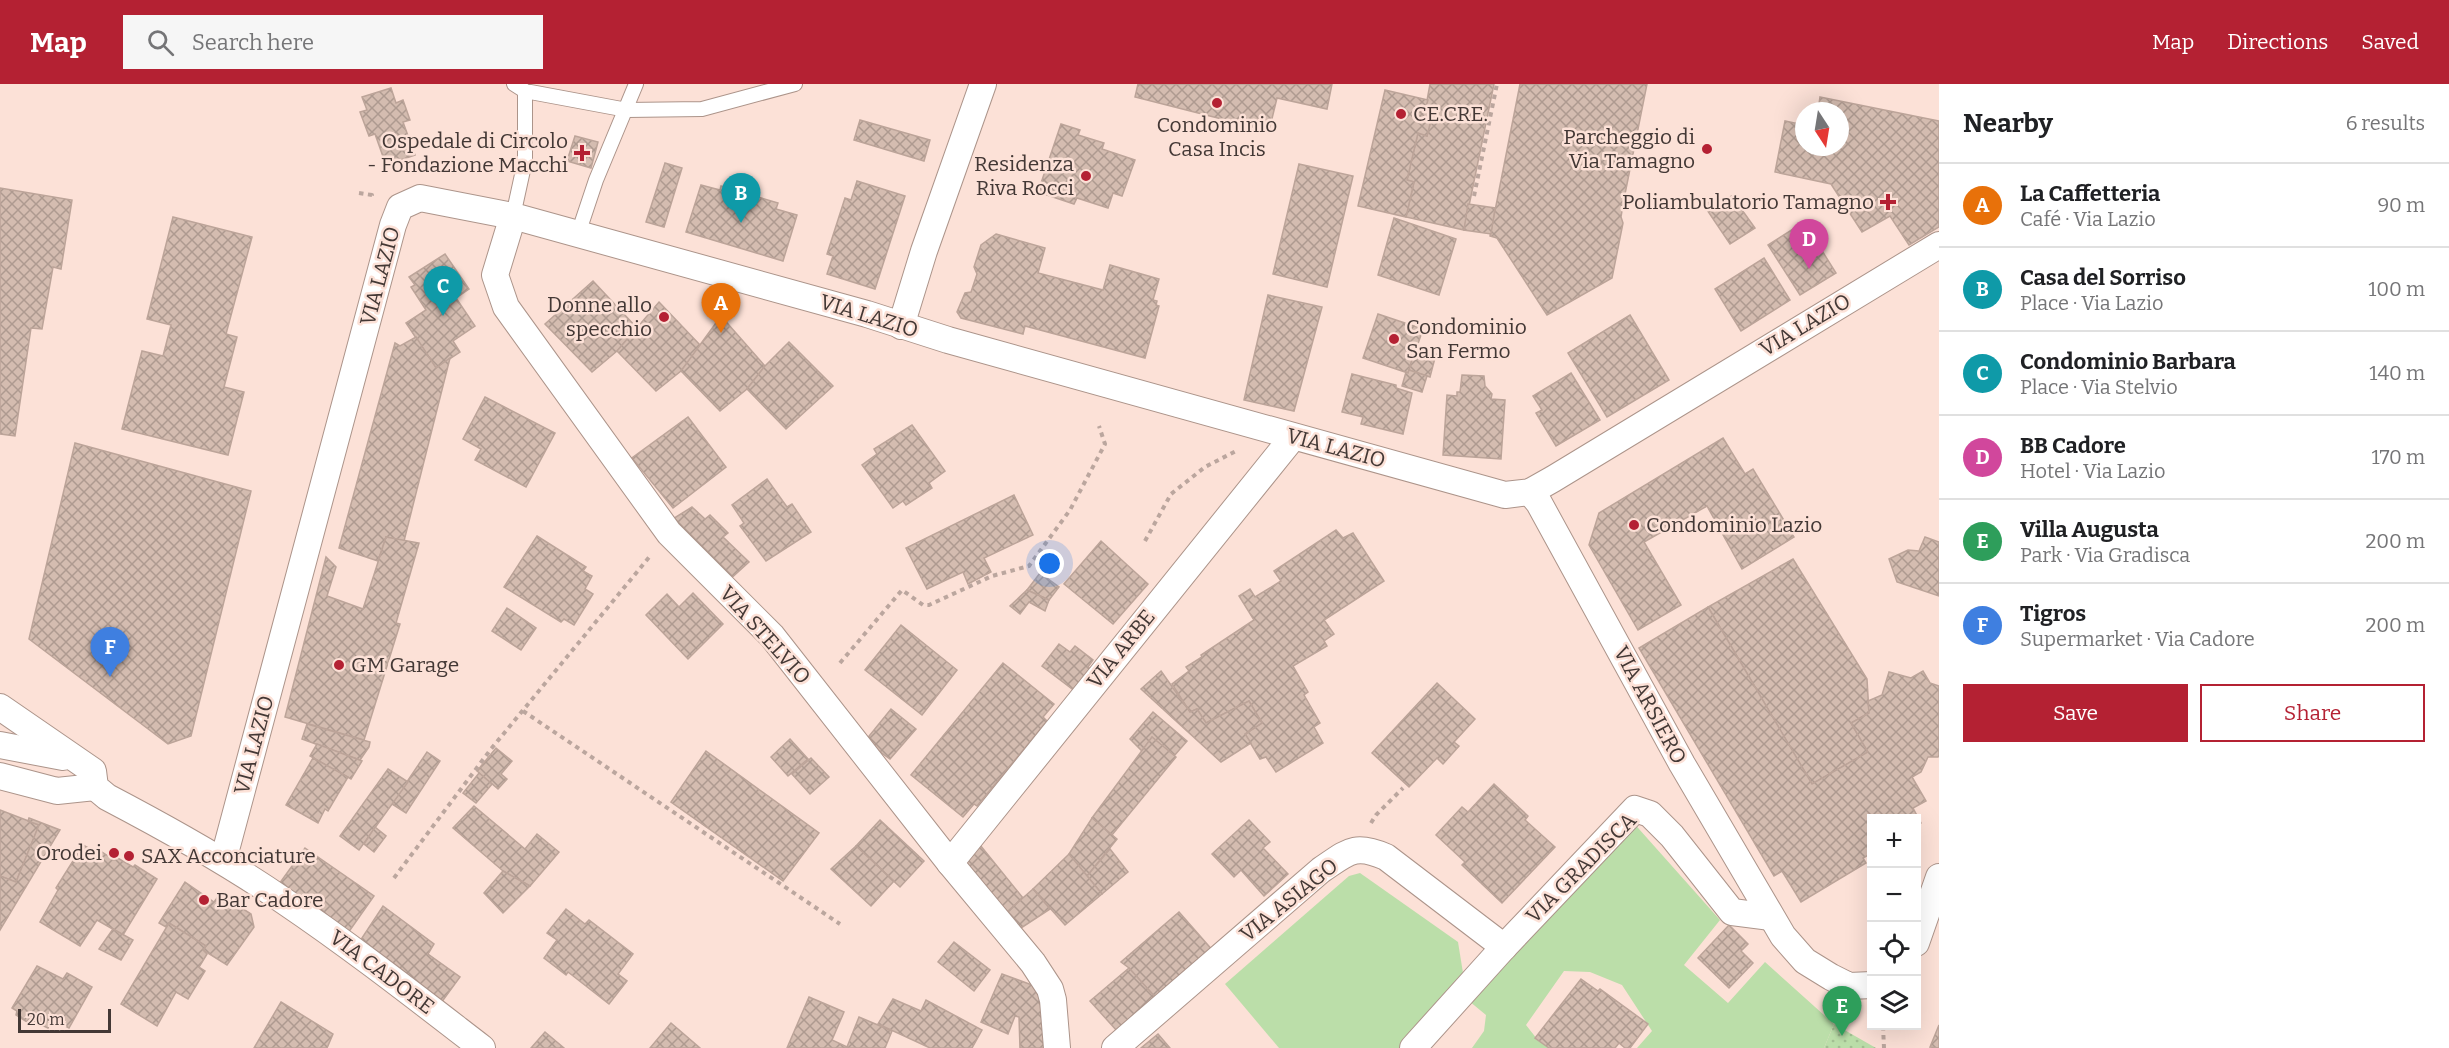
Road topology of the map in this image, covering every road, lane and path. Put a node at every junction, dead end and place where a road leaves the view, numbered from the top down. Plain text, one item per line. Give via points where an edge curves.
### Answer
1 (636, 84) edge
2 (795, 84) edge
3 (983, 84) edge
4 (1497, 84) edge
5 (520, 87) edge
6 (627, 110) junction
7 (1474, 196) dead end
8 (513, 216) junction
9 (578, 234) junction
10 (1939, 244) edge
11 (901, 326) junction
12 (1099, 426) dead end
13 (1293, 436) junction
14 (1244, 446) dead end
15 (1530, 492) junction
16 (669, 533) junction
17 (1145, 541) dead end
18 (840, 663) dead end
19 (523, 711) junction
20 (4, 713) edge
21 (0, 746) edge
22 (72, 759) junction
23 (0, 776) edge
24 (95, 787) junction
25 (1403, 788) dead end
26 (1366, 850) junction
27 (222, 861) junction
28 (950, 863) junction
29 (1939, 877) edge
30 (394, 879) dead end
31 (1771, 917) junction
32 (840, 924) dead end
33 (1921, 931) edge
34 (1504, 947) junction
35 (1867, 986) edge
36 (1883, 1030) edge
37 (482, 1048) edge
38 (1057, 1048) edge
39 (1115, 1048) edge
40 (1413, 1048) edge
41 (1884, 1048) edge

1 - 6 lane
2 - 6 lane via 702,110
3 - 11 street
4 - 7 path
5 - 6 lane
5 - 8 lane via 525,161
6 - 9 lane via 596,180
8 - 9 street, VIA LAZIO
8 - 16 street, VIA STELVIO via 495,275 506,307
8 - 27 street, VIA LAZIO via 420,198 400,207
9 - 11 street, VIA LAZIO
10 - 15 street, VIA LAZIO
11 - 13 street, VIA LAZIO
12 - 18 path via 1105,444 1070,510 1029,566 992,576 929,605 902,590
13 - 15 street, VIA LAZIO via 1505,495
13 - 28 street, VIA ARBE
14 - 17 path via 1206,467 1171,494
15 - 31 street, VIA ARSIERO
16 - 19 path
16 - 28 street, VIA STELVIO via 772,636
19 - 30 path
19 - 32 path
20 - 22 street, VIA CADORE
21 - 22 street, VIA CADORE
22 - 24 street, VIA CADORE via 93,771
23 - 24 street via 57,791
24 - 27 street, VIA CADORE
25 - 26 path via 1367,830
26 - 34 street via 1386,857
26 - 39 street, VIA ASIAGO via 1351,851 1321,870
27 - 37 street, VIA CADORE via 347,945
28 - 38 street, VIA STELVIO via 1050,989
29 - 33 street
31 - 34 street, VIA GRADISCA via 1732,912 1672,836 1650,814 1635,809
31 - 35 street via 1805,961 1849,986
34 - 40 street, VIA GRADISCA
36 - 41 path

